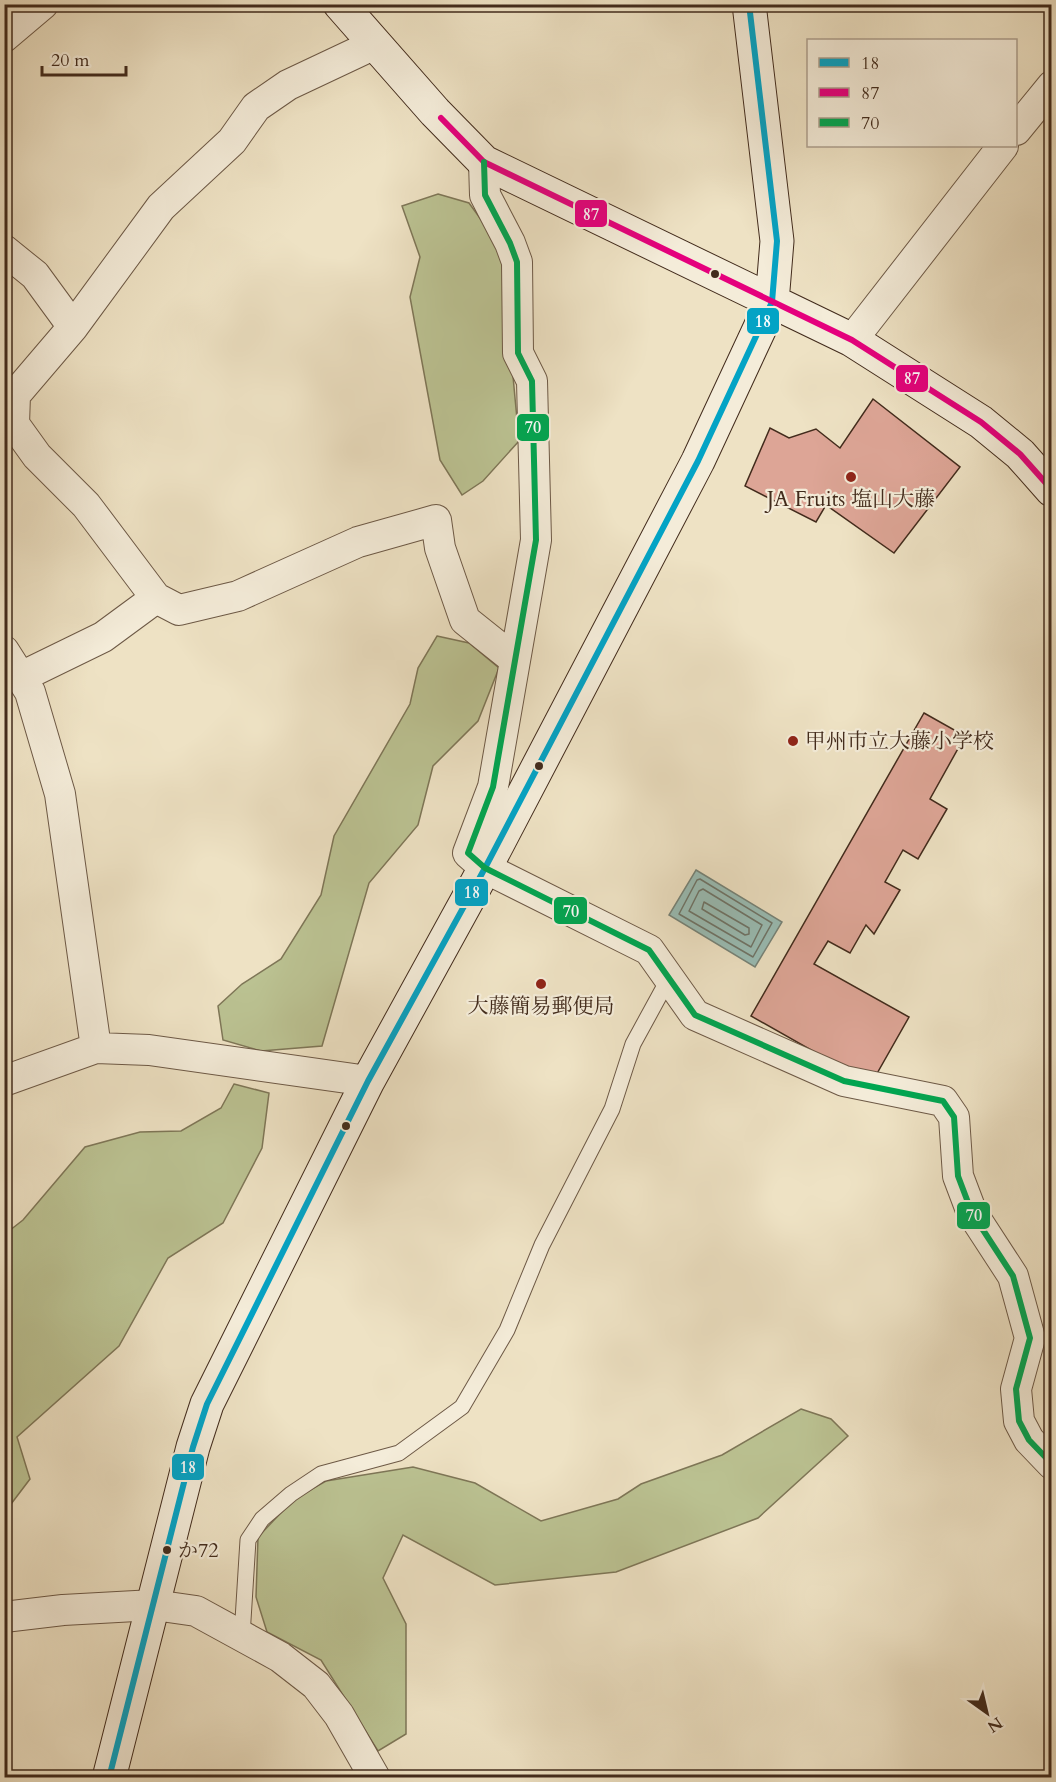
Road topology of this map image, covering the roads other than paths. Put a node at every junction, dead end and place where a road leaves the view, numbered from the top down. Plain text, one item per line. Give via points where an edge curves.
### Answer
1 (43, 4) edge
2 (340, 4) edge
3 (750, 4) edge
4 (4, 37) edge
5 (375, 44) junction
6 (1052, 86) edge
7 (1017, 129) edge
8 (1002, 147) edge
9 (484, 162) junction
10 (4, 250) edge
11 (772, 302) junction
12 (73, 327) junction
13 (852, 340) junction
14 (1052, 490) edge
15 (156, 598) junction
16 (4, 651) edge
17 (515, 660) junction
18 (21, 677) junction
19 (485, 868) junction
20 (669, 978) junction
21 (96, 1048) junction
22 (4, 1080) edge
23 (368, 1081) junction
24 (1052, 1464) edge
25 (154, 1605) junction
26 (4, 1617) edge
27 (242, 1636) junction
28 (109, 1778) edge
29 (375, 1778) edge

1 - 4 street
2 - 5 main road
3 - 11 main road via 777,241
5 - 9 main road
5 - 12 street via 288,85 256,107 232,141 161,207
6 - 7 street
8 - 13 street
9 - 11 main road
9 - 17 street via 485,195 517,262 518,353 531,381 536,540
10 - 12 street via 35,274
11 - 13 main road
11 - 19 main road via 698,461
12 - 15 street via 15,396 14,424 37,456 86,506
13 - 14 main road via 981,422 1020,454
15 - 17 street via 179,610 238,596 358,542 436,520 440,548 465,620
15 - 18 street via 103,637
16 - 18 street
17 - 19 street via 492,787 468,852
18 - 21 street via 30,692 60,794
19 - 20 street via 649,950
19 - 23 main road
20 - 24 street via 695,1015 726,1029 844,1081 943,1101 954,1117 958,1176 972,1213 1013,1276 1030,1338 1016,1389 1019,1420 1029,1440
20 - 27 lane via 633,1044 612,1109 542,1245 507,1330 462,1407 399,1453 321,1474 262,1519 248,1540
21 - 22 street
21 - 23 street via 149,1050
23 - 25 main road via 207,1404
25 - 26 street
25 - 27 street via 196,1611
25 - 28 main road
27 - 29 street via 280,1657 316,1685 339,1715

